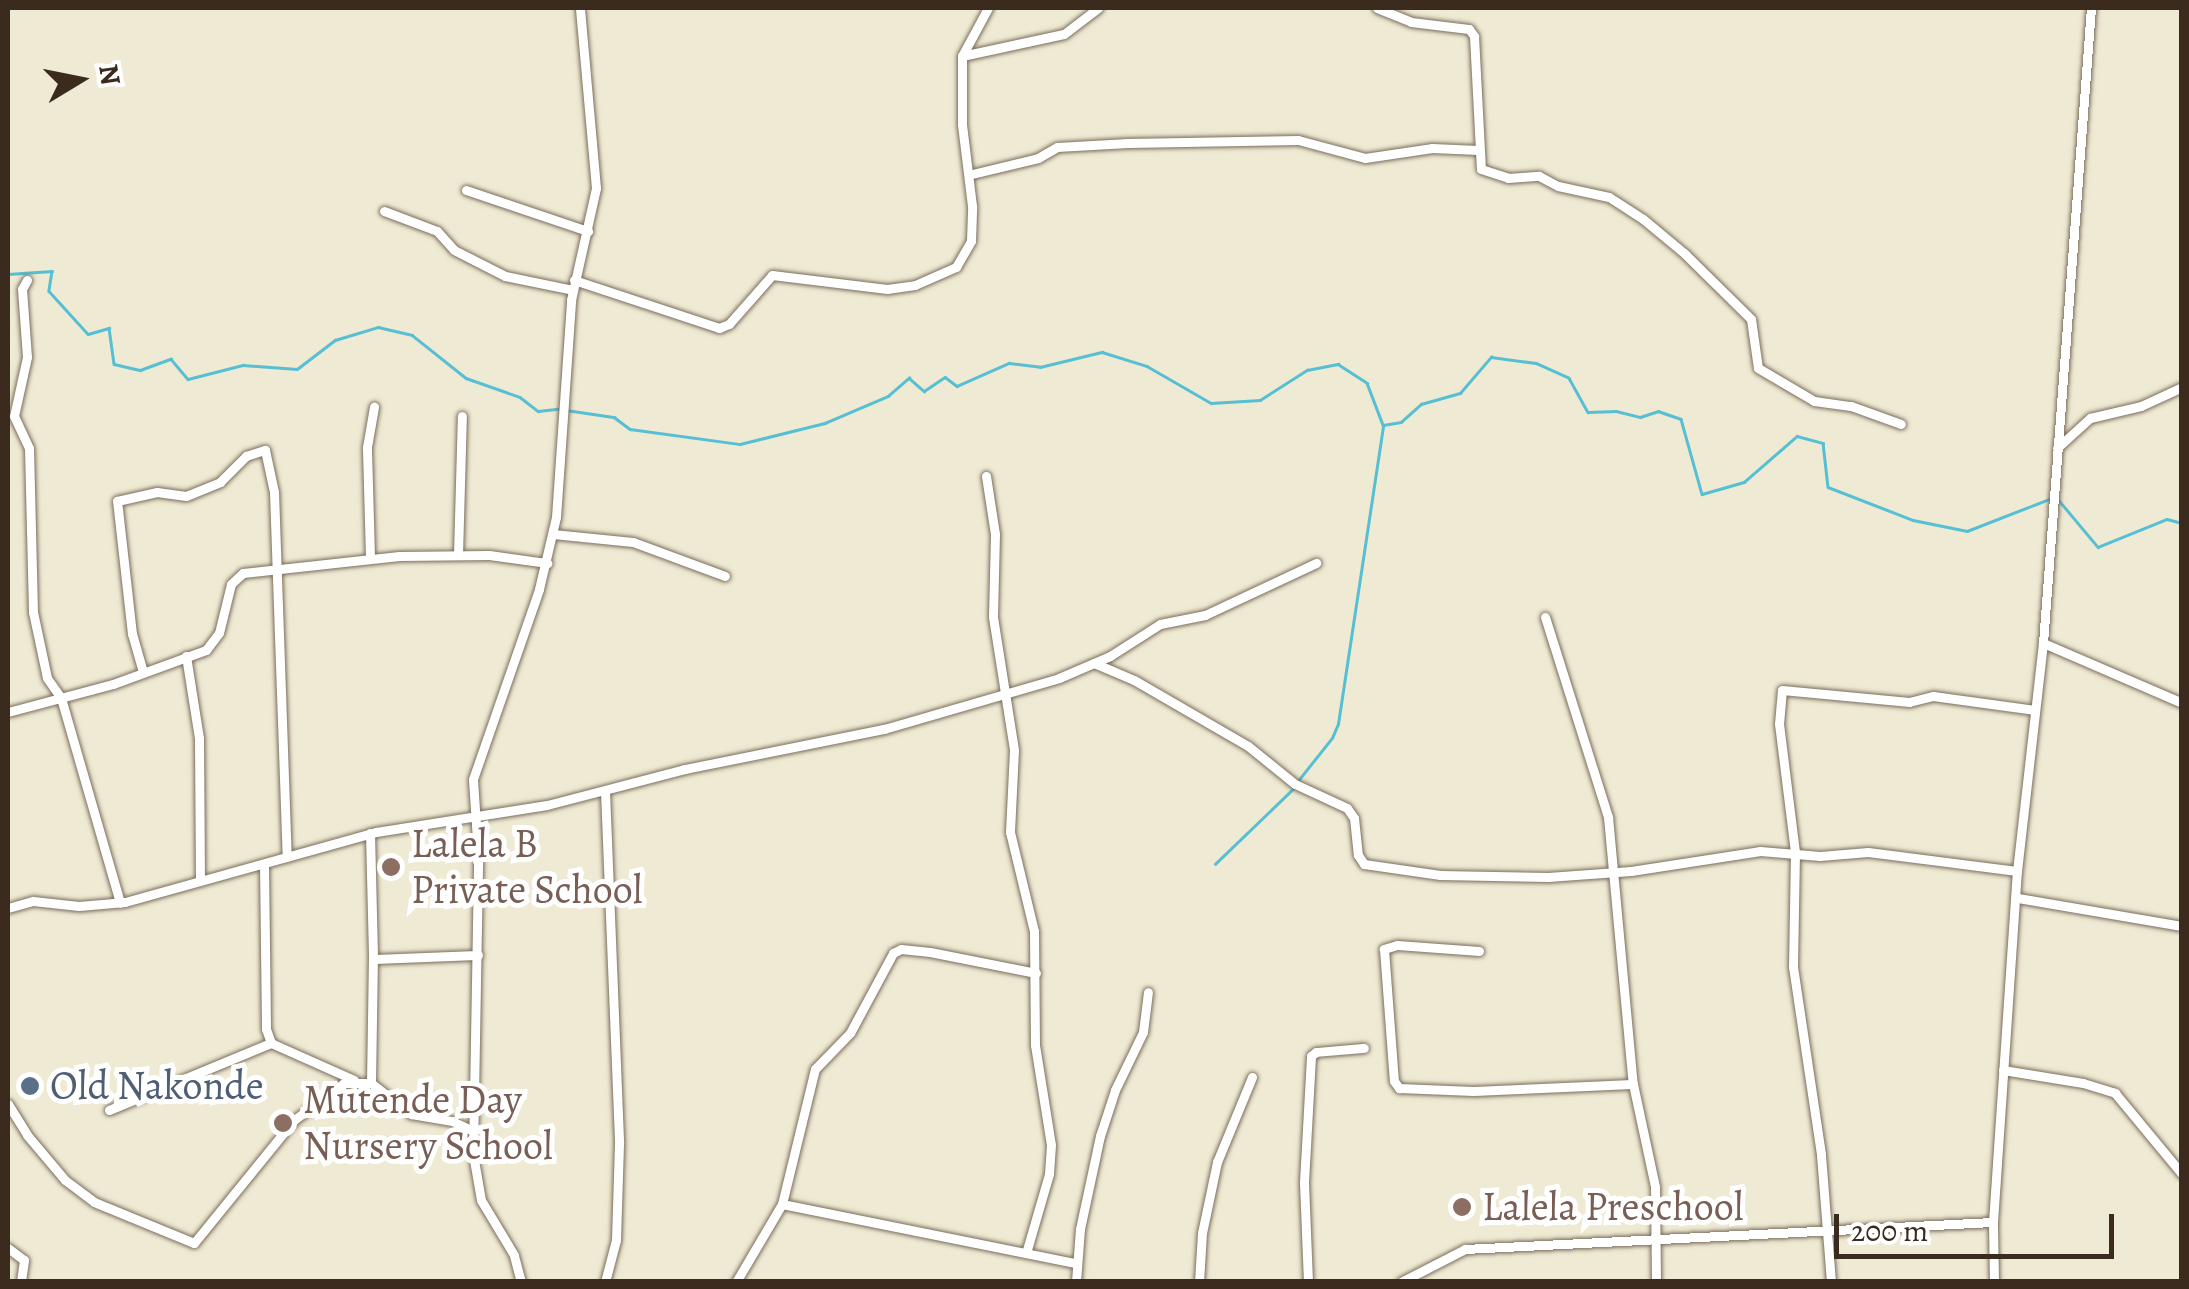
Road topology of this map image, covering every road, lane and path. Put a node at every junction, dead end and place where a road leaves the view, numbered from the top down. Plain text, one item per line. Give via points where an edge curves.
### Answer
1 (580, 8) edge
2 (988, 8) edge
3 (1098, 8) edge
4 (1377, 8) edge
5 (2091, 8) edge
6 (962, 56) junction
7 (1478, 150) junction
8 (972, 174) junction
9 (466, 190) dead end
10 (384, 212) dead end
11 (588, 230) junction
12 (27, 280) dead end
13 (574, 285) junction
14 (2182, 388) edge
15 (374, 407) dead end
16 (462, 416) dead end
17 (1901, 424) dead end
18 (2057, 448) junction
19 (986, 476) dead end
20 (553, 534) junction
21 (458, 555) junction
22 (370, 558) junction
23 (546, 563) junction
24 (1316, 563) dead end
25 (275, 568) junction
26 (725, 576) dead end
27 (1546, 617) dead end
28 (2044, 643) junction
29 (186, 656) junction
30 (1094, 663) junction
31 (143, 672) junction
32 (1003, 695) junction
33 (61, 698) junction
34 (2182, 703) edge
35 (2035, 710) junction
36 (8, 712) edge
37 (606, 791) junction
38 (478, 819) junction
39 (370, 833) junction
40 (1795, 852) junction
41 (287, 857) junction
42 (264, 864) junction
43 (2017, 871) junction
44 (1613, 873) junction
45 (200, 881) junction
46 (2018, 898) junction
47 (120, 903) junction
48 (8, 908) edge
49 (2182, 926) edge
50 (1479, 952) dead end
51 (478, 955) junction
52 (373, 959) junction
53 (1036, 973) junction
54 (1148, 992) dead end
55 (271, 1043) junction
56 (1364, 1048) dead end
57 (2003, 1070) junction
58 (1252, 1078) dead end
59 (354, 1080) junction
60 (371, 1083) junction
61 (1632, 1084) junction
62 (8, 1104) edge
63 (109, 1110) dead end
64 (473, 1131) junction
65 (2182, 1174) edge
66 (782, 1204) junction
67 (1993, 1222) junction
68 (1825, 1232) junction
69 (1656, 1237) junction
70 (8, 1248) edge
71 (1026, 1253) junction
72 (1074, 1263) junction
73 (1405, 1280) edge
74 (22, 1282) edge
75 (522, 1282) edge
76 (606, 1282) edge
77 (736, 1282) edge
78 (1076, 1282) edge
79 (1199, 1282) edge
80 (1308, 1282) edge
81 (1656, 1282) edge
82 (1831, 1282) edge
83 (1994, 1282) edge

1 - 11 street via 596,167
2 - 6 street
3 - 6 street via 1064,34
4 - 7 street via 1410,22 1469,29 1474,36
5 - 18 street
6 - 8 street via 962,124
7 - 8 street via 1432,148 1365,158 1298,140 1128,143 1057,147
7 - 17 street via 1480,168 1491,176 1538,176 1608,197 1643,218 1751,318 1758,368 1814,401
8 - 13 street via 971,241 964,258 906,288 772,275 720,328
9 - 11 street
10 - 13 street via 437,231 454,250 505,276
11 - 13 street
12 - 33 street via 27,357 14,416 29,448 34,612 47,678
13 - 20 street
14 - 18 street via 2090,418
15 - 22 street via 367,447
16 - 21 street
18 - 28 street
19 - 32 street
20 - 23 street
20 - 26 street via 633,542
21 - 22 street
21 - 23 street
22 - 25 street
23 - 38 street via 476,764
24 - 30 street via 1205,616 1160,624
25 - 29 street via 236,578 214,644
25 - 31 street via 274,492 265,450 246,456 220,482 186,496 156,492 117,502 132,634
25 - 41 street
27 - 44 street via 1608,817
28 - 34 street
28 - 35 street
29 - 31 street
29 - 45 street via 199,738
30 - 32 street
30 - 44 street via 1134,680 1248,746 1295,784 1346,808 1364,864 1499,878
31 - 33 street
32 - 37 street via 816,746
32 - 53 street via 1014,750 1010,832 1034,931
33 - 36 street
33 - 47 street
35 - 40 street via 1934,696 1909,702 1782,690 1779,724
35 - 43 street
37 - 38 street
37 - 76 street via 619,1144 616,1240
38 - 39 street
38 - 51 street
39 - 41 street
39 - 52 street
40 - 43 street via 1883,852
40 - 44 street via 1728,854
40 - 68 street via 1796,1000 1821,1154
41 - 42 street
42 - 45 street
42 - 55 street
43 - 46 street
44 - 61 street
45 - 47 street
46 - 49 street
46 - 57 street
47 - 48 street via 33,901
50 - 61 street via 1384,948 1399,1088
51 - 52 street
51 - 64 street
52 - 60 street
53 - 66 street via 930,952 892,953 850,1033 815,1069
53 - 71 street via 1034,1045 1051,1159
54 - 72 street via 1143,1032 1100,1136
55 - 59 street
55 - 63 street
56 - 80 street via 1311,1056 1304,1182
57 - 65 street via 2114,1093
57 - 67 street
58 - 79 street via 1217,1162
59 - 60 street
59 - 62 street via 294,1120 194,1243 80,1191 40,1152
60 - 64 street via 411,1114
61 - 69 street via 1656,1188
64 - 75 street via 476,1183
66 - 71 street
66 - 77 street
67 - 68 street
67 - 83 street
68 - 69 street
68 - 82 street
69 - 73 street via 1465,1249
69 - 81 street
70 - 74 street via 24,1260
71 - 72 street
72 - 78 street

